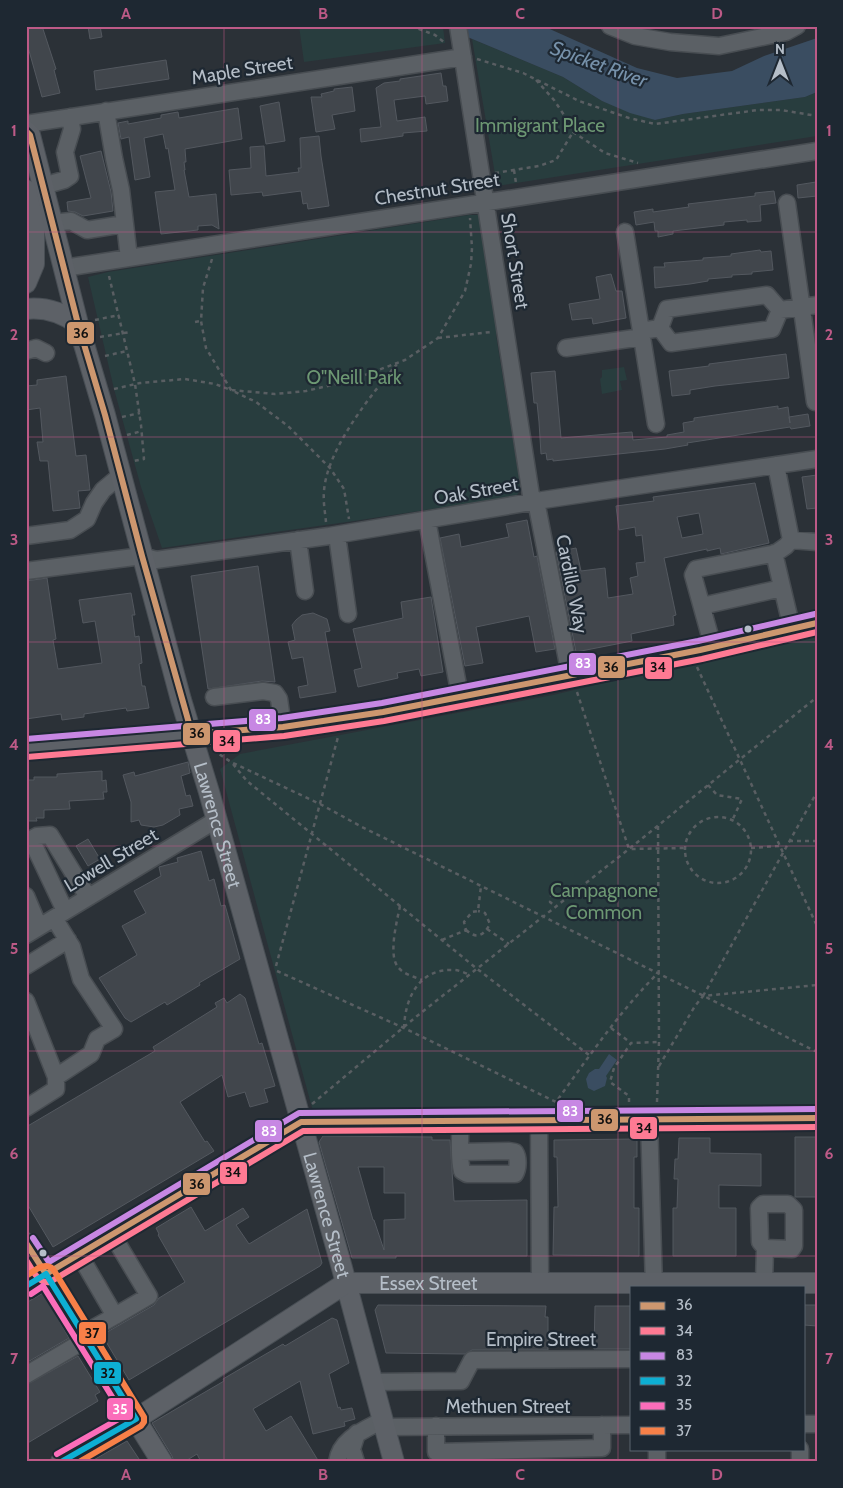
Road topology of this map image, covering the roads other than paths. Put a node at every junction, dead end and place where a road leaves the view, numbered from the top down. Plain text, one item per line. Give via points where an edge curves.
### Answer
1 (610, 26) edge
2 (790, 28) edge
3 (646, 32) edge
4 (454, 36) edge
5 (469, 57) junction
6 (106, 111) junction
7 (70, 117) junction
8 (26, 124) edge
9 (26, 131) edge
10 (817, 151) edge
11 (35, 188) edge
12 (486, 201) junction
13 (787, 203) dead end
14 (52, 223) junction
15 (124, 224) junction
16 (625, 232) dead end
17 (129, 258) junction
18 (64, 268) junction
19 (26, 283) edge
20 (810, 306) edge
21 (26, 309) edge
22 (780, 310) junction
23 (87, 322) junction
24 (660, 328) junction
25 (641, 334) junction
26 (566, 348) dead end
27 (26, 352) edge
28 (46, 353) dead end
29 (816, 402) dead end
30 (656, 424) dead end
31 (817, 459) edge
32 (776, 465) junction
33 (128, 468) junction
34 (534, 502) junction
35 (426, 520) junction
36 (332, 530) junction
37 (26, 536) edge
38 (298, 540) junction
39 (791, 540) junction
40 (817, 542) edge
41 (774, 553) junction
42 (142, 556) junction
43 (26, 572) edge
44 (782, 588) junction
45 (305, 591) dead end
46 (702, 606) junction
47 (348, 614) dead end
48 (817, 623) edge
49 (792, 629) junction
50 (713, 647) junction
51 (574, 683) junction
52 (460, 696) junction
53 (214, 697) dead end
54 (283, 727) junction
55 (192, 734) junction
56 (26, 748) edge
57 (216, 820) junction
58 (29, 841) edge
59 (26, 896) edge
60 (88, 898) junction
61 (59, 914) junction
62 (33, 931) edge
63 (68, 940) junction
64 (26, 966) edge
65 (26, 1001) edge
66 (56, 1077) junction
67 (26, 1108) edge
68 (653, 1111) junction
69 (817, 1118) edge
70 (460, 1120) junction
71 (539, 1120) junction
72 (301, 1122) junction
73 (460, 1152) dead end
74 (112, 1234) junction
75 (26, 1243) edge
76 (765, 1248) dead end
77 (79, 1254) junction
78 (46, 1274) junction
79 (346, 1283) junction
80 (540, 1283) junction
81 (764, 1283) junction
82 (817, 1283) edge
83 (654, 1285) edge
84 (26, 1286) edge
85 (115, 1316) junction
86 (85, 1337) junction
87 (630, 1359) edge
88 (26, 1375) edge
89 (373, 1382) junction
90 (136, 1419) junction
91 (384, 1424) junction
92 (630, 1425) edge
93 (436, 1426) junction
94 (602, 1426) junction
95 (357, 1433) junction
96 (61, 1462) edge
97 (162, 1462) edge
98 (337, 1462) edge
99 (356, 1462) edge
100 (394, 1462) edge

1 - 3 street via 635,36
2 - 3 street via 718,46 670,42
4 - 5 street, Short Street
5 - 6 street, Maple Street
5 - 12 street, Short Street
6 - 7 street, Maple Street
6 - 15 street via 122,190
7 - 8 street, Maple Street
7 - 11 street via 72,129 65,152 70,176
9 - 11 main road, Lawrence Street via 30,135
10 - 12 street, Chestnut Street
11 - 14 main road, Lawrence Street
11 - 19 main road via 34,264
12 - 17 street, Chestnut Street
12 - 34 street, Short Street
13 - 20 street
14 - 15 street via 71,220 86,230
14 - 18 main road, Lawrence Street
15 - 17 street
16 - 25 street
17 - 18 street, Chestnut Street
18 - 23 main road, Lawrence Street
20 - 22 street
20 - 29 street
21 - 23 main road via 58,312
22 - 24 street via 772,329 671,343
22 - 24 street via 766,295 666,309
23 - 33 main road, Lawrence Street via 106,415
24 - 25 street
25 - 26 street
25 - 30 street
27 - 28 street via 36,348
31 - 32 street, Oak Street
32 - 34 street, Oak Street
32 - 39 street
33 - 37 street via 103,490 87,519 70,530
33 - 42 main road, Lawrence Street
34 - 35 street, Oak Street
34 - 51 street, Cardillo Way
35 - 36 street, Oak Street
35 - 52 street
36 - 38 street, Oak Street
36 - 47 street
38 - 42 street, Oak Street via 156,560
38 - 45 street
39 - 40 street
39 - 41 street
41 - 44 street
41 - 46 street via 696,569 693,575
42 - 43 street, Oak Street
42 - 55 main road, Lawrence Street
44 - 46 street
44 - 49 street
46 - 50 street
48 - 49 main road
49 - 50 main road
50 - 51 main road
51 - 52 main road
52 - 54 main road
53 - 54 street via 263,690 275,693 279,699
54 - 55 main road
55 - 56 main road
55 - 57 main road, Lawrence Street
57 - 60 street, Lowell Street
57 - 72 main road, Lawrence Street
58 - 60 street via 38,836 50,836
58 - 61 street
59 - 62 street
60 - 61 street, Lowell Street
61 - 62 street, Lowell Street
61 - 63 street
63 - 64 street
63 - 66 street via 81,979 114,1029 97,1039 91,1054
65 - 66 street
66 - 67 street via 56,1089
68 - 69 main road
68 - 71 main road
68 - 83 street
70 - 71 main road
70 - 72 main road
70 - 73 street
71 - 80 street
72 - 74 main road
72 - 79 main road, Lawrence Street
74 - 77 main road
74 - 85 street via 149,1296
75 - 78 main road
76 - 81 street
77 - 78 main road
77 - 85 street
78 - 84 main road
78 - 86 main road
79 - 80 main road, Essex Street
79 - 89 main road, Lawrence Street
79 - 90 main road
80 - 83 main road, Essex Street
81 - 82 main road, Essex Street
81 - 83 main road, Essex Street
85 - 86 street
86 - 88 street
86 - 90 main road
87 - 89 street, Empire Street via 472,1360 461,1381
89 - 91 main road, Lawrence Street
90 - 96 main road
90 - 97 main road
91 - 93 street, Methuen Street
91 - 95 street
91 - 100 main road, Lawrence Street
92 - 94 street, Methuen Street
93 - 94 street, Methuen Street
93 - 94 street via 436,1452 602,1448
95 - 98 street via 338,1451
95 - 99 street via 352,1449

